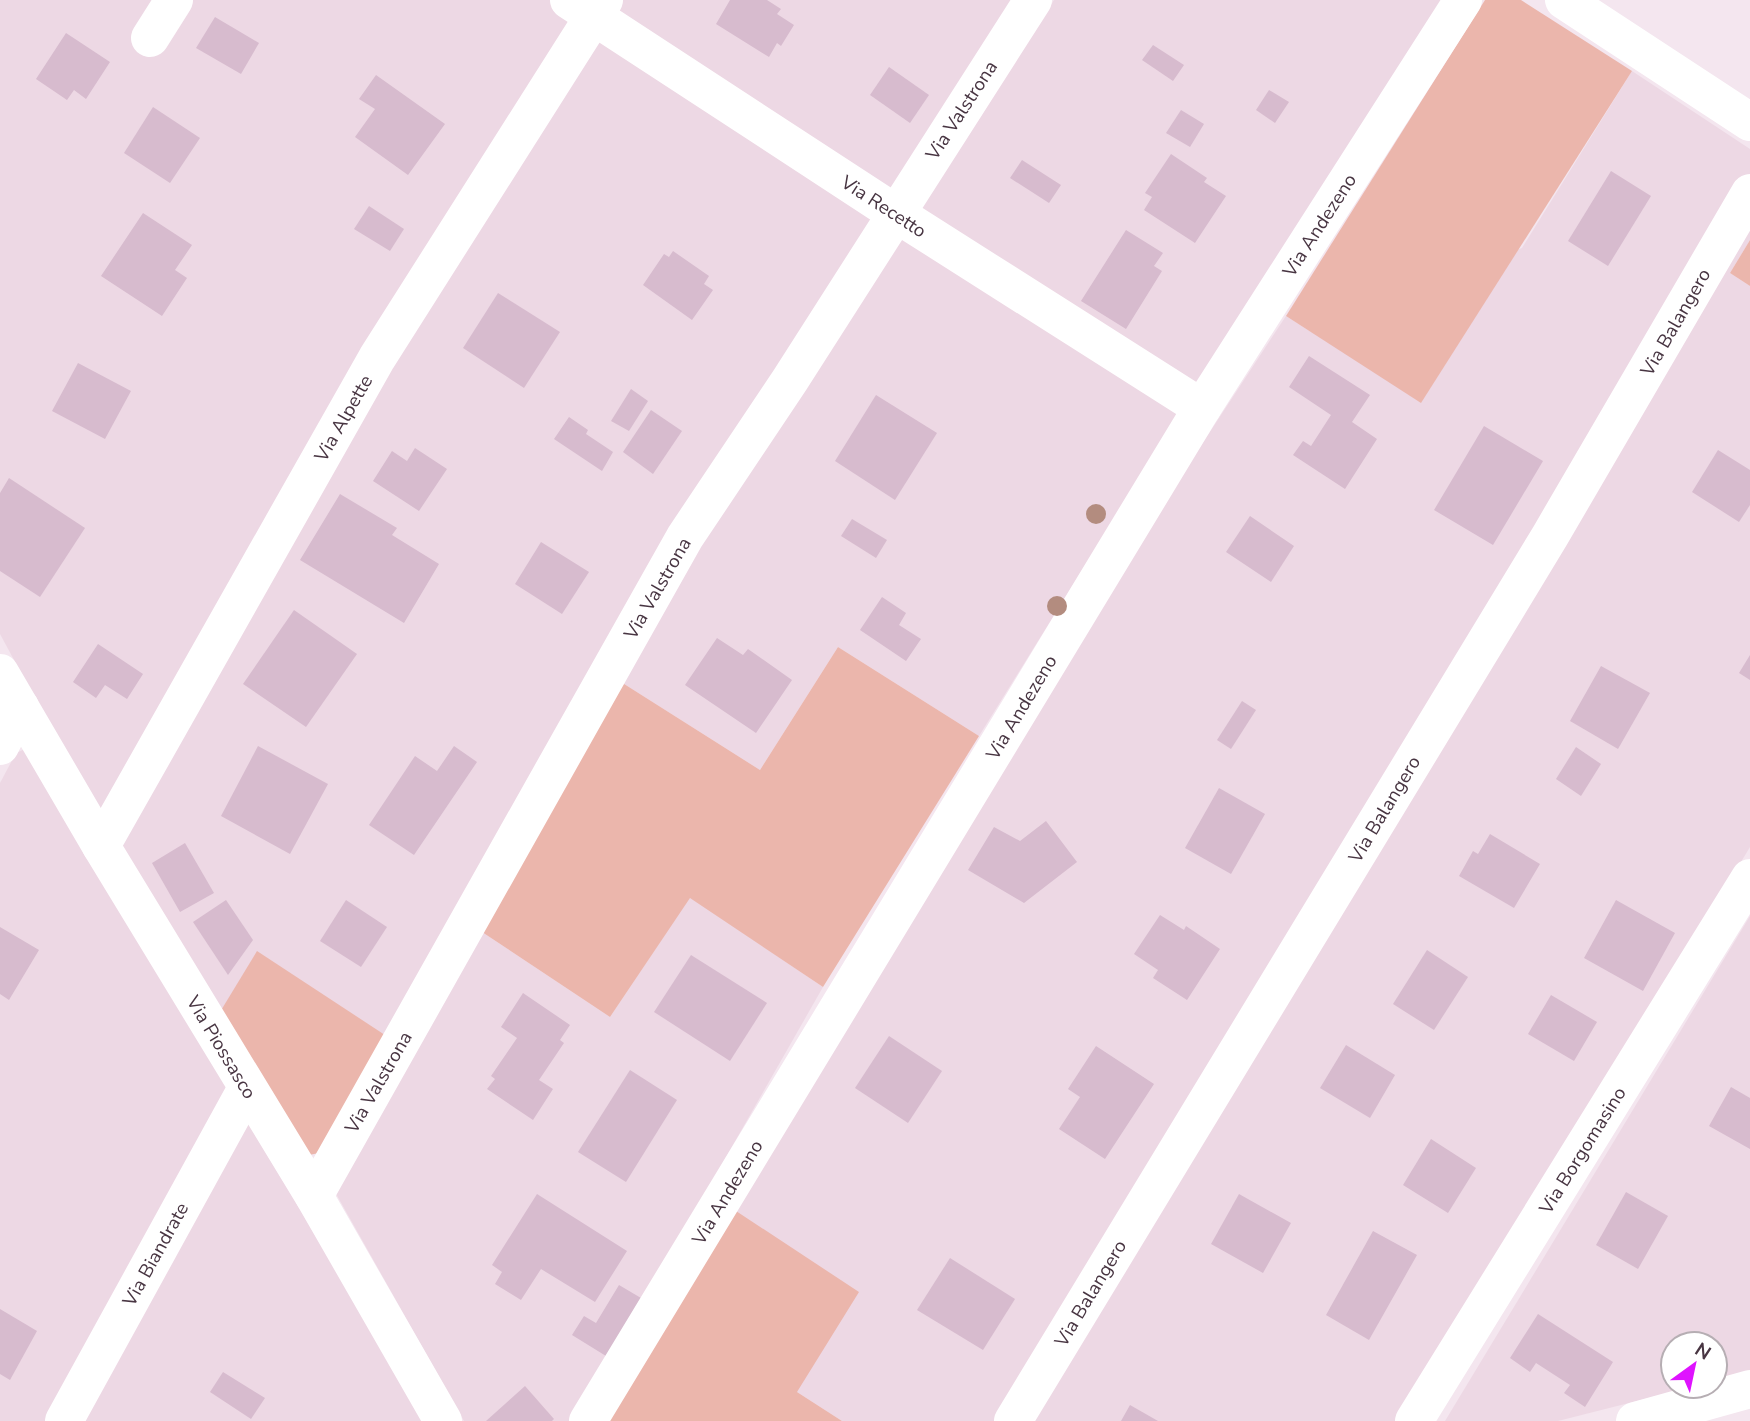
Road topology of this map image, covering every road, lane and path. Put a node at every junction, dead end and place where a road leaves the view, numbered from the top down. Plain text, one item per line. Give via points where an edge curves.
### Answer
1 (174, 0) edge
2 (1033, 0) edge
3 (1463, 0) edge
4 (1564, 0) edge
5 (589, 5) edge
6 (150, 38) dead end
7 (1750, 122) edge
8 (1750, 193) edge
9 (895, 213) junction
10 (1202, 408) junction
11 (0, 673) edge
12 (20, 707) junction
13 (0, 746) edge
14 (101, 846) junction
15 (1750, 878) edge
16 (247, 1088) junction
17 (314, 1196) junction
18 (1750, 1389) edge
19 (64, 1421) edge
20 (443, 1421) edge
21 (588, 1421) edge
22 (1013, 1421) edge
23 (1414, 1421) edge
24 (1635, 1421) edge

1 - 6 street
2 - 9 street, Via Valstrona
3 - 10 street, Via Andezeno
4 - 7 street
5 - 9 street, Via Recetto
5 - 14 street, Via Alpette via 377,358
8 - 22 street, Via Balangero via 1550,536
9 - 10 street, Via Recetto
9 - 17 street, Via Valstrona via 685,537
10 - 21 street, Via Andezeno
11 - 12 street, Via Piossasco
12 - 13 street
12 - 14 street, Via Piossasco
14 - 16 street, Via Piossasco
15 - 23 street, Via Borgomasino
16 - 17 street, Via Piossasco
16 - 19 street, Via Biandrate
17 - 20 street, Via Piossasco
18 - 24 street

